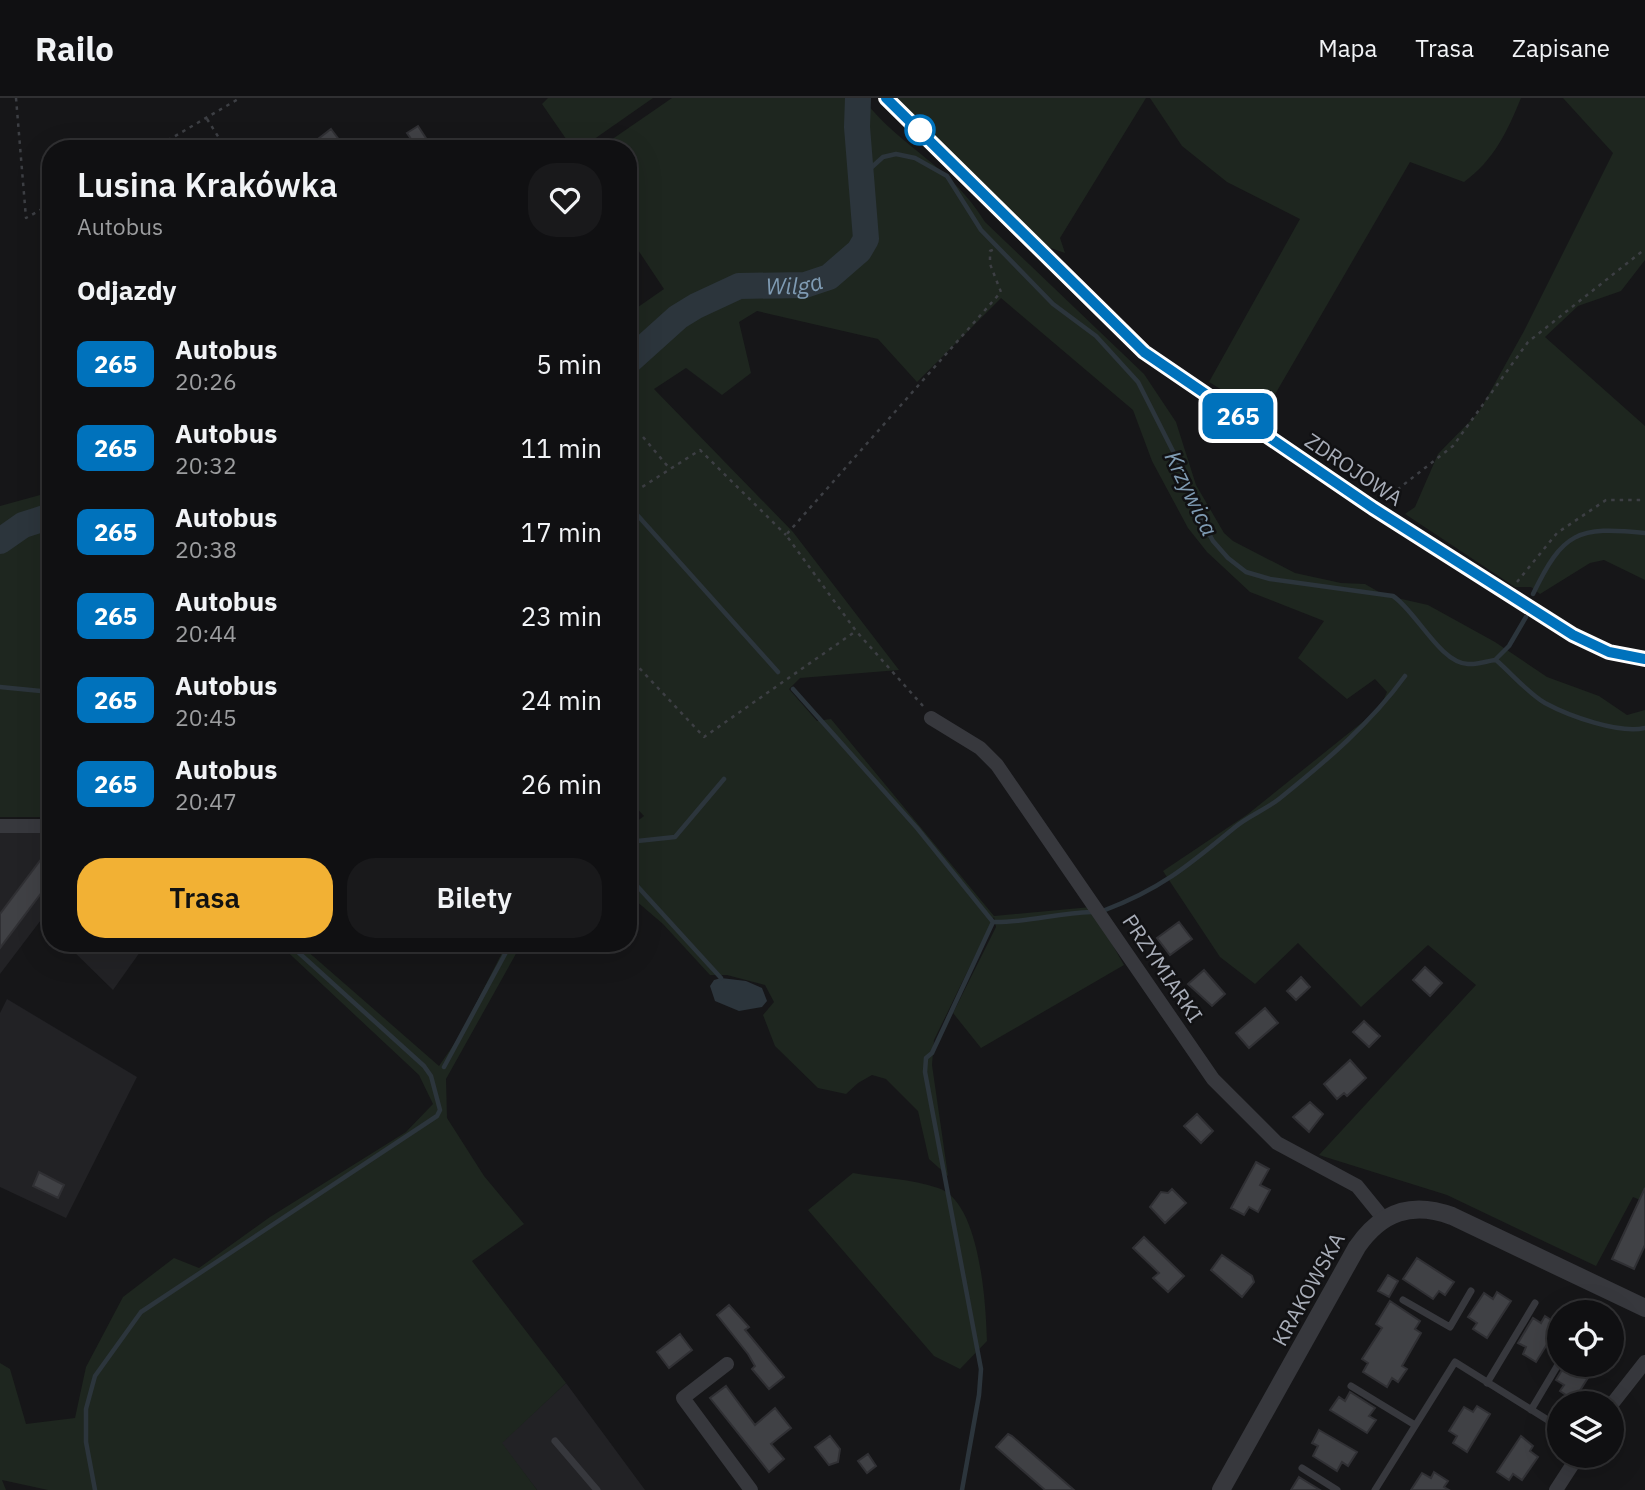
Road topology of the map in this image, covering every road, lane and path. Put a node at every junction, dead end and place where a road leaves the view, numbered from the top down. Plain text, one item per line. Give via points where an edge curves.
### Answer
1 (16, 98) edge
2 (240, 98) edge
3 (886, 98) edge
4 (207, 119) junction
5 (169, 140) edge
6 (220, 140) edge
7 (42, 209) edge
8 (995, 249) dead end
9 (1645, 250) edge
10 (643, 437) dead end
11 (670, 470) junction
12 (637, 490) edge
13 (1645, 500) edge
14 (1373, 508) junction
15 (786, 535) junction
16 (1507, 592) junction
17 (856, 631) junction
18 (1645, 659) edge
19 (637, 666) edge
20 (932, 718) joint
21 (0, 826) edge
22 (42, 826) edge
23 (1383, 1218) junction
24 (1471, 1291) dead end
25 (1403, 1300) dead end
26 (1535, 1303) dead end
27 (1645, 1308) edge
28 (1645, 1362) edge
29 (727, 1364) dead end
30 (1551, 1377) edge
31 (1487, 1383) junction
32 (1351, 1386) dead end
33 (1622, 1391) edge
34 (1531, 1410) junction
35 (1547, 1420) edge
36 (1415, 1426) junction
37 (555, 1440) dead end
38 (1302, 1468) dead end
39 (1570, 1468) edge
40 (597, 1490) edge
41 (751, 1490) edge
42 (1221, 1490) edge
43 (1337, 1490) edge
44 (1375, 1490) edge
45 (1556, 1490) edge

1 - 7 path via 26,218
2 - 4 path
3 - 14 street, ZDROJOWA via 1144,352
4 - 5 path
4 - 6 path
8 - 15 path via 990,251 990,264 1001,292
9 - 14 path via 1528,342 1453,446
10 - 11 path
11 - 12 path
11 - 15 path via 699,450
13 - 16 path via 1606,500 1558,533
14 - 16 street, ZDROJOWA
15 - 17 path
16 - 18 street, ZDROJOWA via 1573,635 1609,652
17 - 19 path via 704,737
17 - 20 path
20 - 23 street, PRZYMIARKI via 980,748 997,765 1213,1079 1277,1143 1357,1186
21 - 22 street
23 - 27 street via 1410,1209 1439,1211
23 - 42 street, KRAKOWSKA via 1357,1247
24 - 25 lane via 1450,1327
26 - 31 lane
28 - 33 street
29 - 41 street via 683,1398
30 - 34 lane
31 - 34 lane
31 - 36 lane via 1455,1362
32 - 36 lane
34 - 35 lane
36 - 44 lane
37 - 40 lane
38 - 43 lane
39 - 45 street

